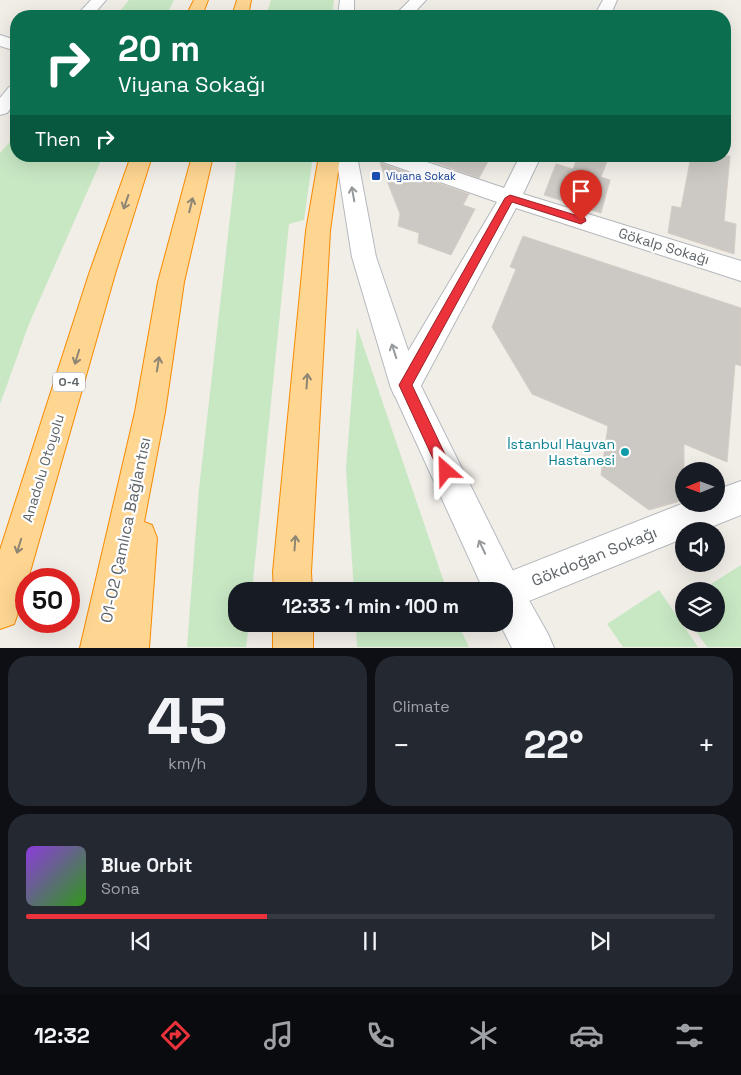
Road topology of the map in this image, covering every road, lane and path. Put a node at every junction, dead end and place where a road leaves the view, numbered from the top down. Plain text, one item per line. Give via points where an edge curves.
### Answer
1 (98, 0) edge
2 (419, 0) edge
3 (89, 10) edge
4 (408, 10) edge
5 (10, 98) edge
6 (0, 109) edge
7 (140, 162) edge
8 (201, 162) edge
9 (329, 162) edge
10 (347, 162) edge
11 (405, 162) edge
12 (528, 162) edge
13 (510, 198) junction
14 (741, 270) edge
15 (405, 385) junction
16 (150, 412) junction
17 (741, 498) edge
18 (293, 582) edge
19 (498, 582) edge
20 (513, 588) edge
21 (0, 610) edge
22 (513, 610) edge
23 (293, 632) edge
24 (100, 648) edge
25 (129, 648) edge
26 (293, 648) edge
27 (534, 648) edge

1 - 3 street
2 - 4 street
5 - 6 street
7 -> 21 highway, Anadolu Otoyolu / O-4 via 102,274
16 -> 8 highway via 171,282
18 -> 9 highway via 318,231
15 -> 10 street via 364,257
11 - 13 street, Gökalp Sokağı
12 - 13 street
13 - 14 street, Gökalp Sokağı
13 - 15 street
19 -> 15 street
16 - 24 highway, O1-O2 Çamlıca Bağlantısı
16 - 25 highway
17 - 20 street, Gökdoğan Sokağı
22 - 27 street
23 - 26 highway

